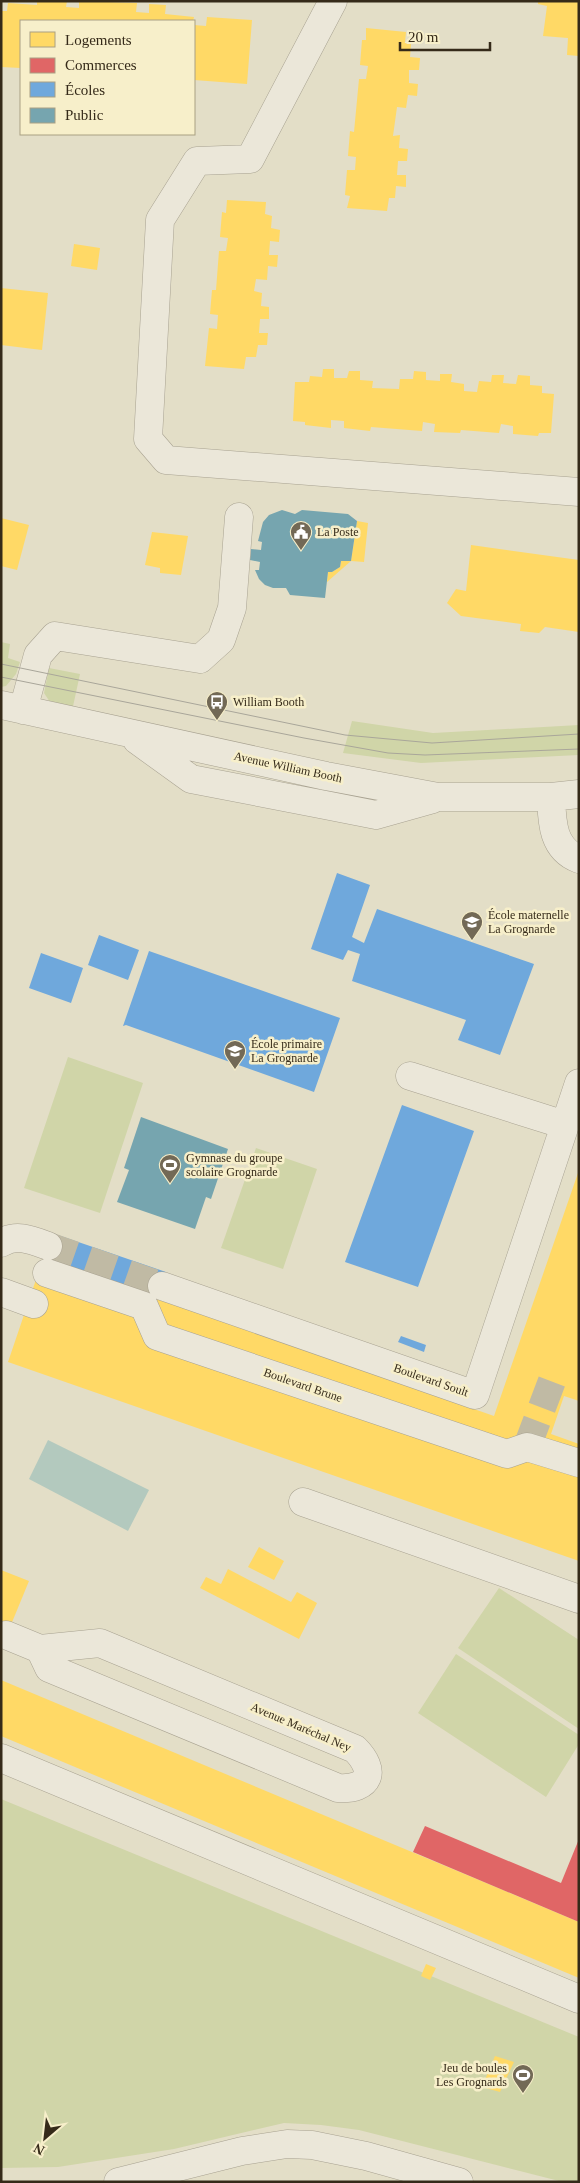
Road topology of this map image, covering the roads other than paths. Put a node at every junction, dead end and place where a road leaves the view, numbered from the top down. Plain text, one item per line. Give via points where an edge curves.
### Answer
1 (333, 1) edge
2 (579, 492) edge
3 (239, 517) dead end
4 (12, 707) edge
5 (579, 794) edge
6 (551, 796) junction
7 (579, 859) edge
8 (410, 1076) dead end
9 (579, 1083) edge
10 (565, 1125) junction
11 (1, 1243) edge
12 (48, 1246) tunnel mouth
13 (47, 1273) dead end
14 (162, 1286) tunnel mouth
15 (1, 1292) edge
16 (34, 1304) dead end
17 (579, 1463) edge
18 (303, 1502) dead end
19 (579, 1599) edge
20 (6, 1635) dead end
21 (40, 1649) junction
22 (1, 1758) edge
23 (579, 1999) edge
24 (211, 2171) edge
25 (118, 2182) edge
26 (460, 2182) edge

1 - 2 street via 250,159 197,161 160,220 148,439 166,460
3 - 4 street via 232,608 221,640 200,659 55,636 38,655
4 - 6 street, Avenue William Booth via 326,776 438,797
5 - 6 street, Avenue William Booth
6 - 7 street via 558,844
8 - 10 street
9 - 10 street, Boulevard Soult
10 - 14 street, Boulevard Soult via 475,1395
11 - 12 street via 23,1237
13 - 17 street, Boulevard Brune via 144,1306 157,1336 507,1454 528,1447
15 - 16 street
18 - 19 street
20 - 21 street, Avenue Maréchal Ney
21 - 21 street, Avenue Maréchal Ney via 49,1668 338,1788 353,1789 363,1783 368,1770 365,1759 355,1749 100,1643
22 - 23 street
24 - 25 street
24 - 26 street via 242,2151 287,2144 312,2145

